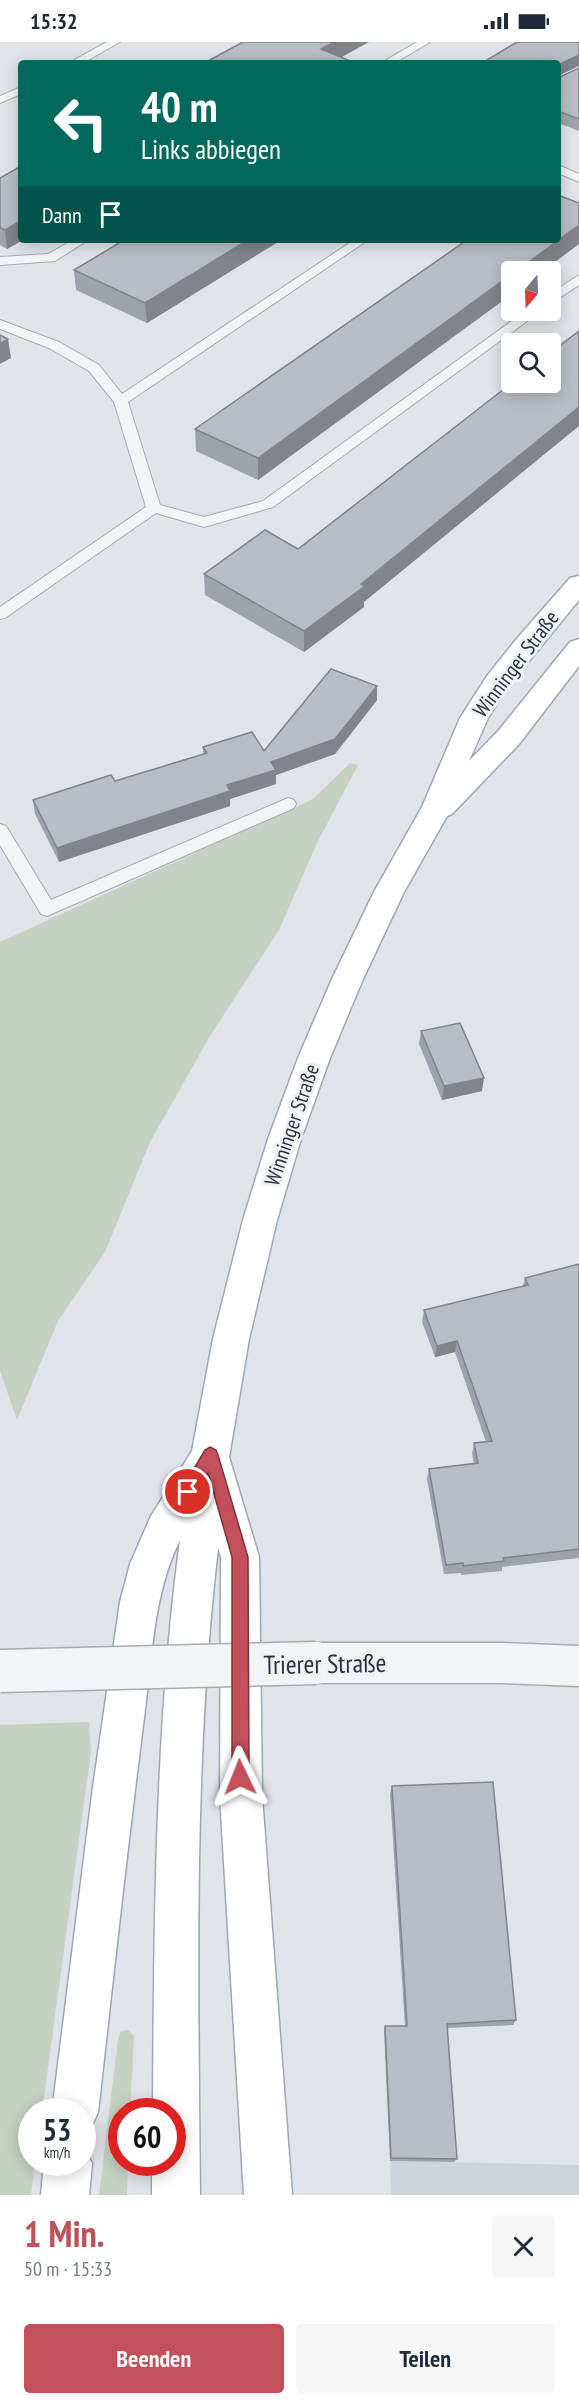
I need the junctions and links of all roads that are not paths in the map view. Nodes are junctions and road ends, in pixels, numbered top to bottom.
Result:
1 (425, 42) edge
2 (107, 43) edge
3 (80, 60) edge
4 (392, 60) edge
5 (18, 91) edge
6 (0, 100) edge
7 (561, 170) edge
8 (579, 178) edge
9 (77, 243) edge
10 (357, 243) edge
11 (0, 261) edge
12 (579, 279) edge
13 (561, 292) edge
14 (521, 321) edge
15 (0, 324) edge
16 (121, 400) junction
17 (154, 507) junction
18 (579, 584) edge
19 (0, 592) edge
20 (18, 602) junction
21 (0, 614) edge
22 (579, 648) edge
23 (288, 804) dead end
24 (432, 816) junction
25 (0, 830) edge
26 (210, 1455) junction
27 (579, 1666) edge
28 (0, 1671) edge
29 (77, 2098) edge
30 (66, 2176) edge
31 (64, 2195) edge
32 (176, 2195) edge
33 (268, 2195) edge

1 - 4 lane
2 - 3 lane
5 - 6 lane
7 - 8 lane
9 - 11 lane
10 - 16 lane
12 - 13 lane
14 - 17 lane
15 - 16 lane
16 - 17 lane
17 - 20 lane
18 - 24 main road, Winninger Straße
19 - 20 lane
20 - 21 lane
22 - 24 main road, Winninger Straße
23 - 25 lane
24 - 26 main road, Winninger Straße
26 - 29 main road
26 - 32 main road, Winninger Straße
26 - 33 main road
27 - 28 street, Trierer Straße, bridge
30 - 31 main road

